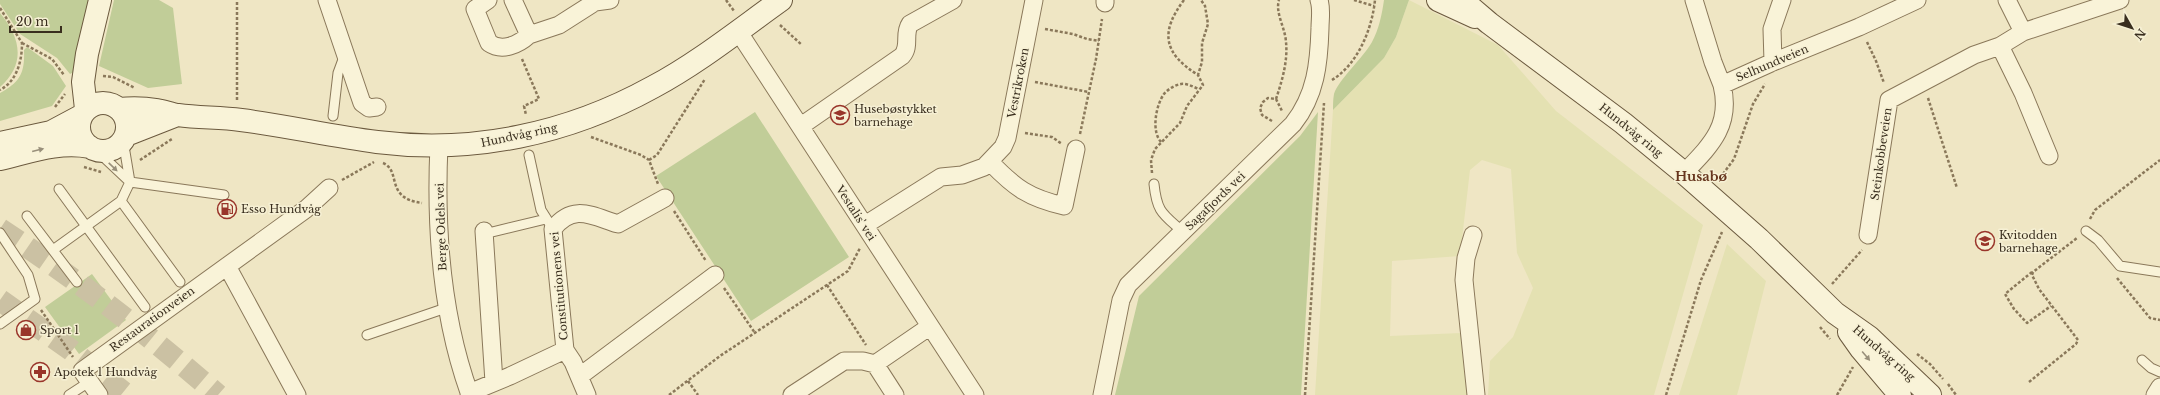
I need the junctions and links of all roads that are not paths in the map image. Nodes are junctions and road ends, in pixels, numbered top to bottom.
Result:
1 (100, 0) edge
2 (327, 0) edge
3 (488, 0) edge
4 (513, 0) edge
5 (610, 0) edge
6 (781, 0) edge
7 (953, 0) edge
8 (1034, 0) edge
9 (1438, 0) edge
10 (1462, 0) edge
11 (1694, 0) edge
12 (1782, 0) edge
13 (1917, 0) edge
14 (2007, 0) edge
15 (2120, 0) edge
16 (1320, 2) edge
17 (733, 20) junction
18 (1489, 22) junction
19 (2023, 32) junction
20 (523, 40) junction
21 (2000, 46) junction
22 (346, 53) junction
23 (87, 54) junction
24 (1773, 62) junction
25 (1722, 85) junction
26 (115, 106) junction
27 (377, 107) dead end
28 (84, 112) junction
29 (333, 116) dead end
30 (176, 124) junction
31 (801, 126) junction
32 (124, 137) junction
33 (0, 143) edge
34 (439, 145) junction
35 (93, 149) junction
36 (1076, 149) road end
37 (529, 155) dead end
38 (2049, 156) dead end
39 (0, 160) edge
40 (990, 162) junction
41 (1684, 173) junction
42 (130, 182) junction
43 (1154, 184) road end
44 (329, 188) road end
45 (59, 189) dead end
46 (224, 195) dead end
47 (665, 198) road end
48 (121, 201) junction
49 (27, 216) dead end
50 (549, 224) junction
51 (86, 226) junction
52 (867, 229) junction
53 (2086, 231) road end
54 (484, 232) joint
55 (1183, 232) junction
56 (0, 233) edge
57 (1473, 235) dead end
58 (1868, 235) road end
59 (53, 250) junction
60 (227, 266) junction
61 (2160, 272) edge
62 (715, 275) road end
63 (77, 282) dead end
64 (180, 282) dead end
65 (145, 307) dead end
66 (446, 308) junction
67 (1835, 313) junction
68 (0, 324) edge
69 (929, 327) junction
70 (367, 336) dead end
71 (565, 350) junction
72 (2142, 360) dead end
73 (875, 364) junction
74 (2160, 372) edge
75 (580, 376) junction
76 (494, 382) junction
77 (90, 383) edge
78 (2160, 387) edge
79 (470, 394) edge
80 (69, 395) edge
81 (297, 395) edge
82 (587, 395) edge
83 (792, 395) edge
84 (895, 395) edge
85 (975, 395) edge
86 (1102, 395) edge
87 (1476, 395) edge
88 (1900, 395) edge
89 (1930, 395) edge
90 (2155, 395) edge

1 - 23 main road
2 - 22 street
3 - 20 street
4 - 20 street
5 - 20 street
6 - 17 main road, Hundvåg ring
7 - 31 street
8 - 40 street, Vestrikroken
9 - 18 main road, Hundvåg ring
10 - 18 main road, Hundvåg ring
11 - 25 street
12 - 24 street
13 - 24 street, Selhundveien
14 - 19 street
15 - 19 street, Steinkobbeveien
16 - 55 street, Sagafjords vei
17 - 31 street, Vestalis' vei
17 - 34 main road, Hundvåg ring
18 - 41 main road, Hundvåg ring
19 - 21 street, Steinkobbeveien
21 - 38 street
21 - 58 street, Steinkobbeveien
22 - 27 street
22 - 29 lane
23 - 26 main road
23 - 28 main road
24 - 25 street, Selhundveien
25 - 41 street, Selhundveien
26 - 28 main road
26 - 30 main road, Hundvåg ring
26 - 32 main road
28 - 33 main road
28 - 35 main road
30 - 32 main road, Hundvåg ring
30 - 34 main road, Hundvåg ring
31 - 52 street, Vestalis' vei
32 - 35 main road
32 - 42 lane
34 - 66 street, Berge Odels vei
39 -> 35 main road
35 -> 42 lane
36 - 40 street
37 - 50 lane
40 - 52 street, Vestrikroken
41 - 67 main road, Hundvåg ring
42 - 46 lane
42 - 48 lane
43 - 55 lane
44 - 60 street, Restaurationveien
45 - 51 lane
47 - 50 street, Constitutionens vei
48 - 51 lane
48 - 64 lane
49 - 59 lane
50 - 54 lane
50 - 71 street, Constitutionens vei
51 - 59 lane
51 - 65 lane
52 - 69 street, Vestalis' vei
53 - 61 lane
54 - 76 street
55 - 86 street, Sagafjords vei
56 - 68 lane
57 - 87 street
59 - 63 lane
60 - 77 street, Restaurationveien
60 - 81 street
62 - 75 street
66 - 70 lane
66 - 79 street, Berge Odels vei
67 -> 88 main road, Hundvåg ring
67 - 89 main road, Hundvåg ring
69 - 73 street
69 - 85 street, Vestalis' vei
71 - 75 street, Constitutionens vei
71 - 76 street, Constitutionens vei
72 - 74 lane
73 - 83 street
73 - 84 street
75 - 82 street, Constitutionens vei
76 - 79 street, Constitutionens vei
77 - 80 lane
78 - 90 street

